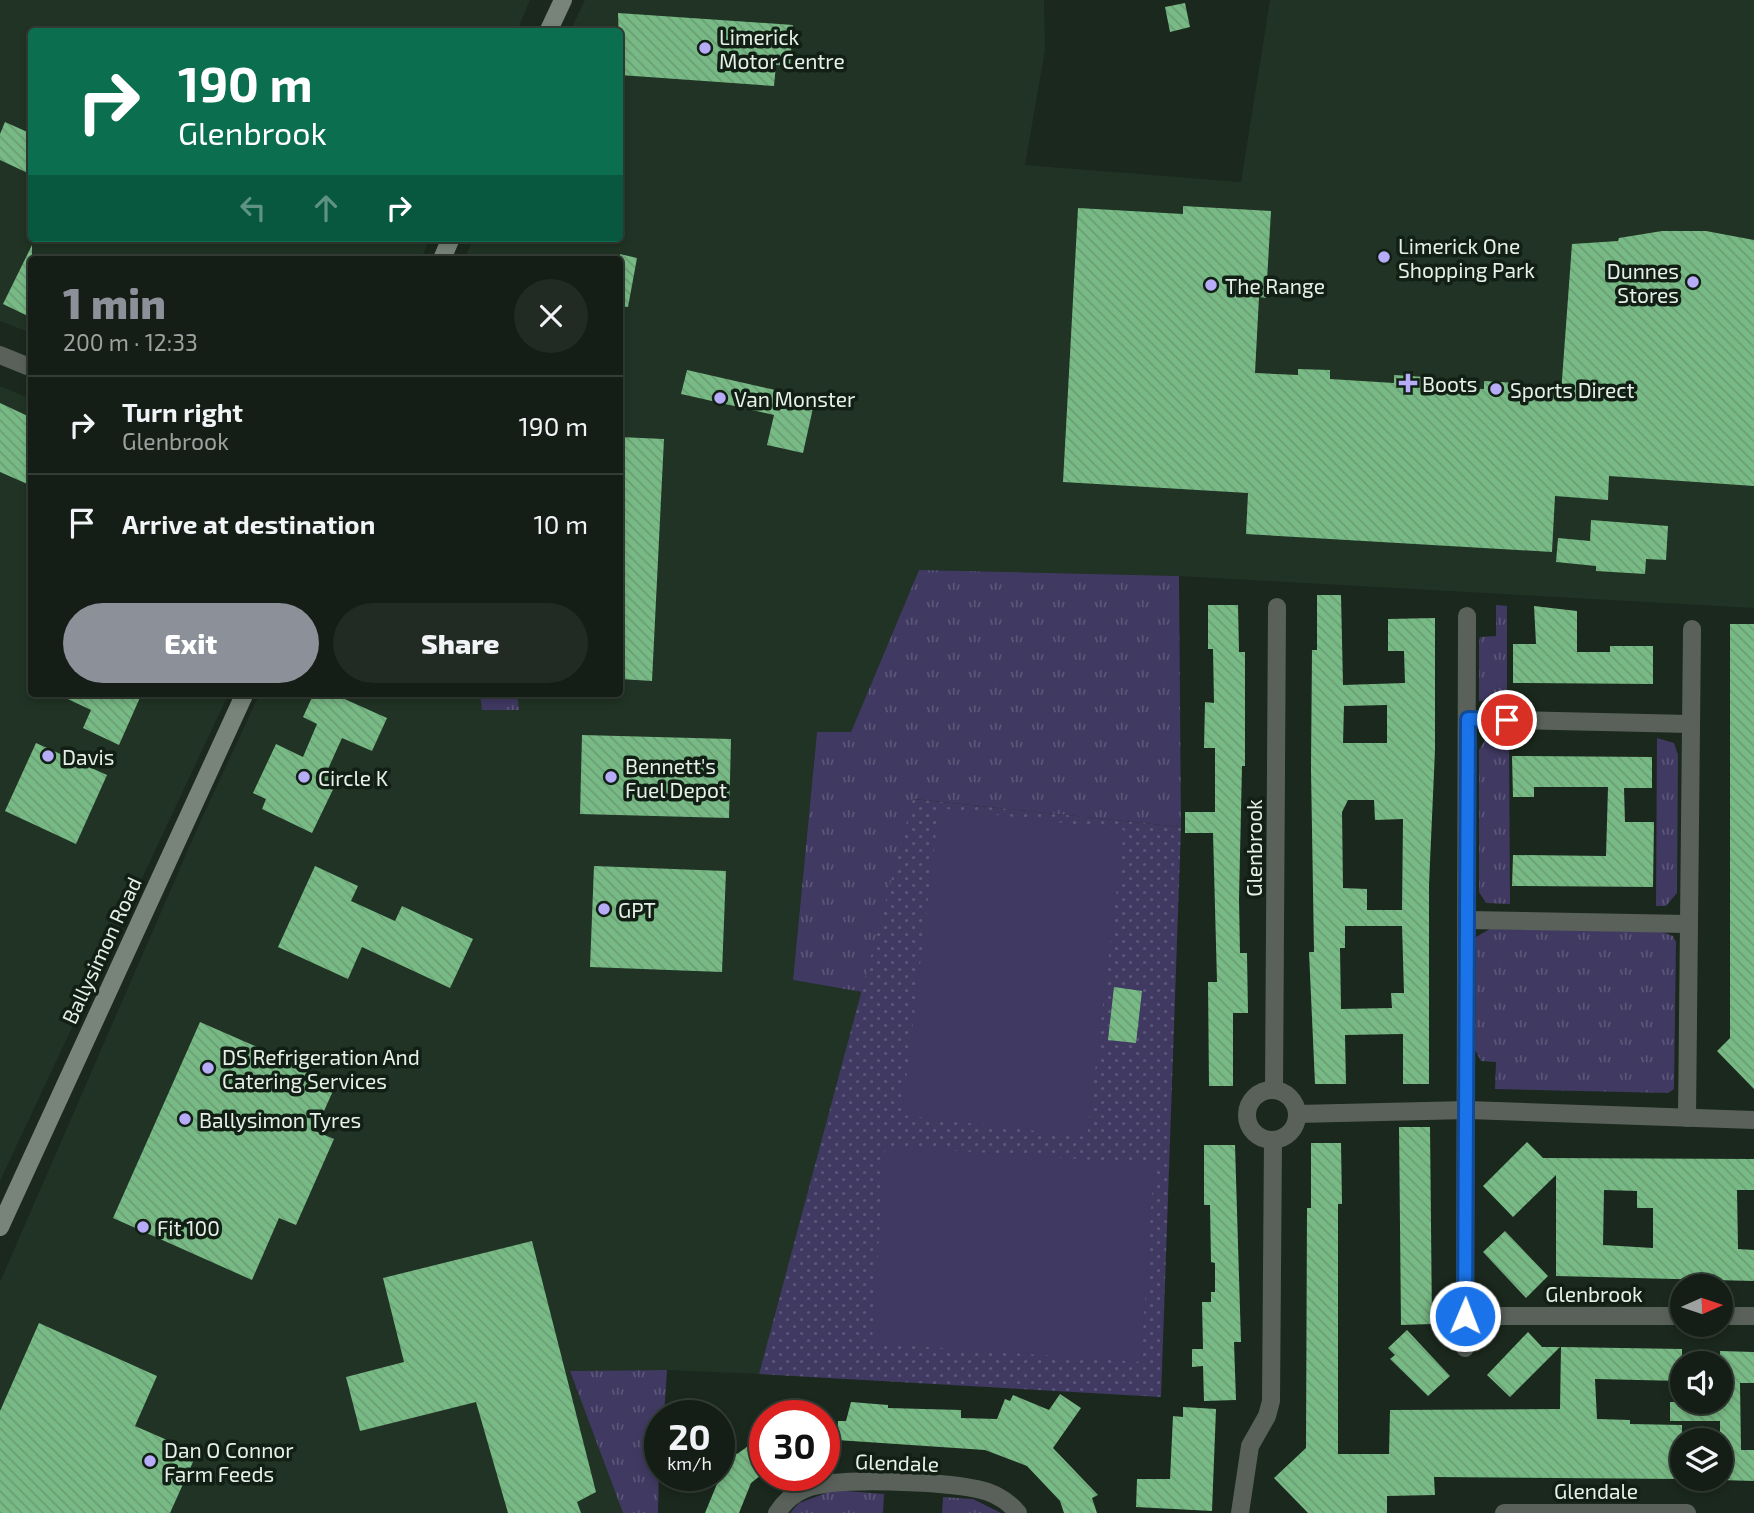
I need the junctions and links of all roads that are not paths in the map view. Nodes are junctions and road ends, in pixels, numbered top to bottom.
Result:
1 (563, 0) edge
2 (550, 28) edge
3 (0, 355) edge
4 (28, 366) edge
5 (1277, 607) dead end
6 (1467, 617) dead end
7 (1692, 629) dead end
8 (243, 697) edge
9 (1468, 719) junction
10 (1690, 724) junction
11 (1467, 920) junction
12 (1687, 924) junction
13 (1274, 1089) junction
14 (1468, 1110) junction
15 (1297, 1114) junction
16 (1687, 1118) junction
17 (1754, 1120) edge
18 (1273, 1140) junction
19 (0, 1227) edge
20 (1465, 1316) junction
21 (1670, 1316) edge
22 (1733, 1316) edge
23 (1754, 1316) edge
24 (1465, 1348) dead end
25 (777, 1513) edge
26 (1018, 1513) edge
27 (1240, 1513) edge
28 (1504, 1513) edge
29 (1687, 1513) edge

1 - 2 main road
3 - 4 street
5 - 13 street, Glenbrook
6 - 9 street
7 - 10 street
8 - 19 main road, Ballysimon Road
9 - 10 street
9 - 11 street
10 - 12 street
11 - 12 street
11 - 14 street
12 - 16 street
13 - 15 street
13 - 18 street
14 - 15 street
14 - 16 street
14 - 20 street
15 - 18 street
16 - 17 street
18 - 27 street
20 - 21 street, Glenbrook
20 - 24 street
22 - 23 street
25 - 26 street, Glendale
28 - 29 street, Glendale

